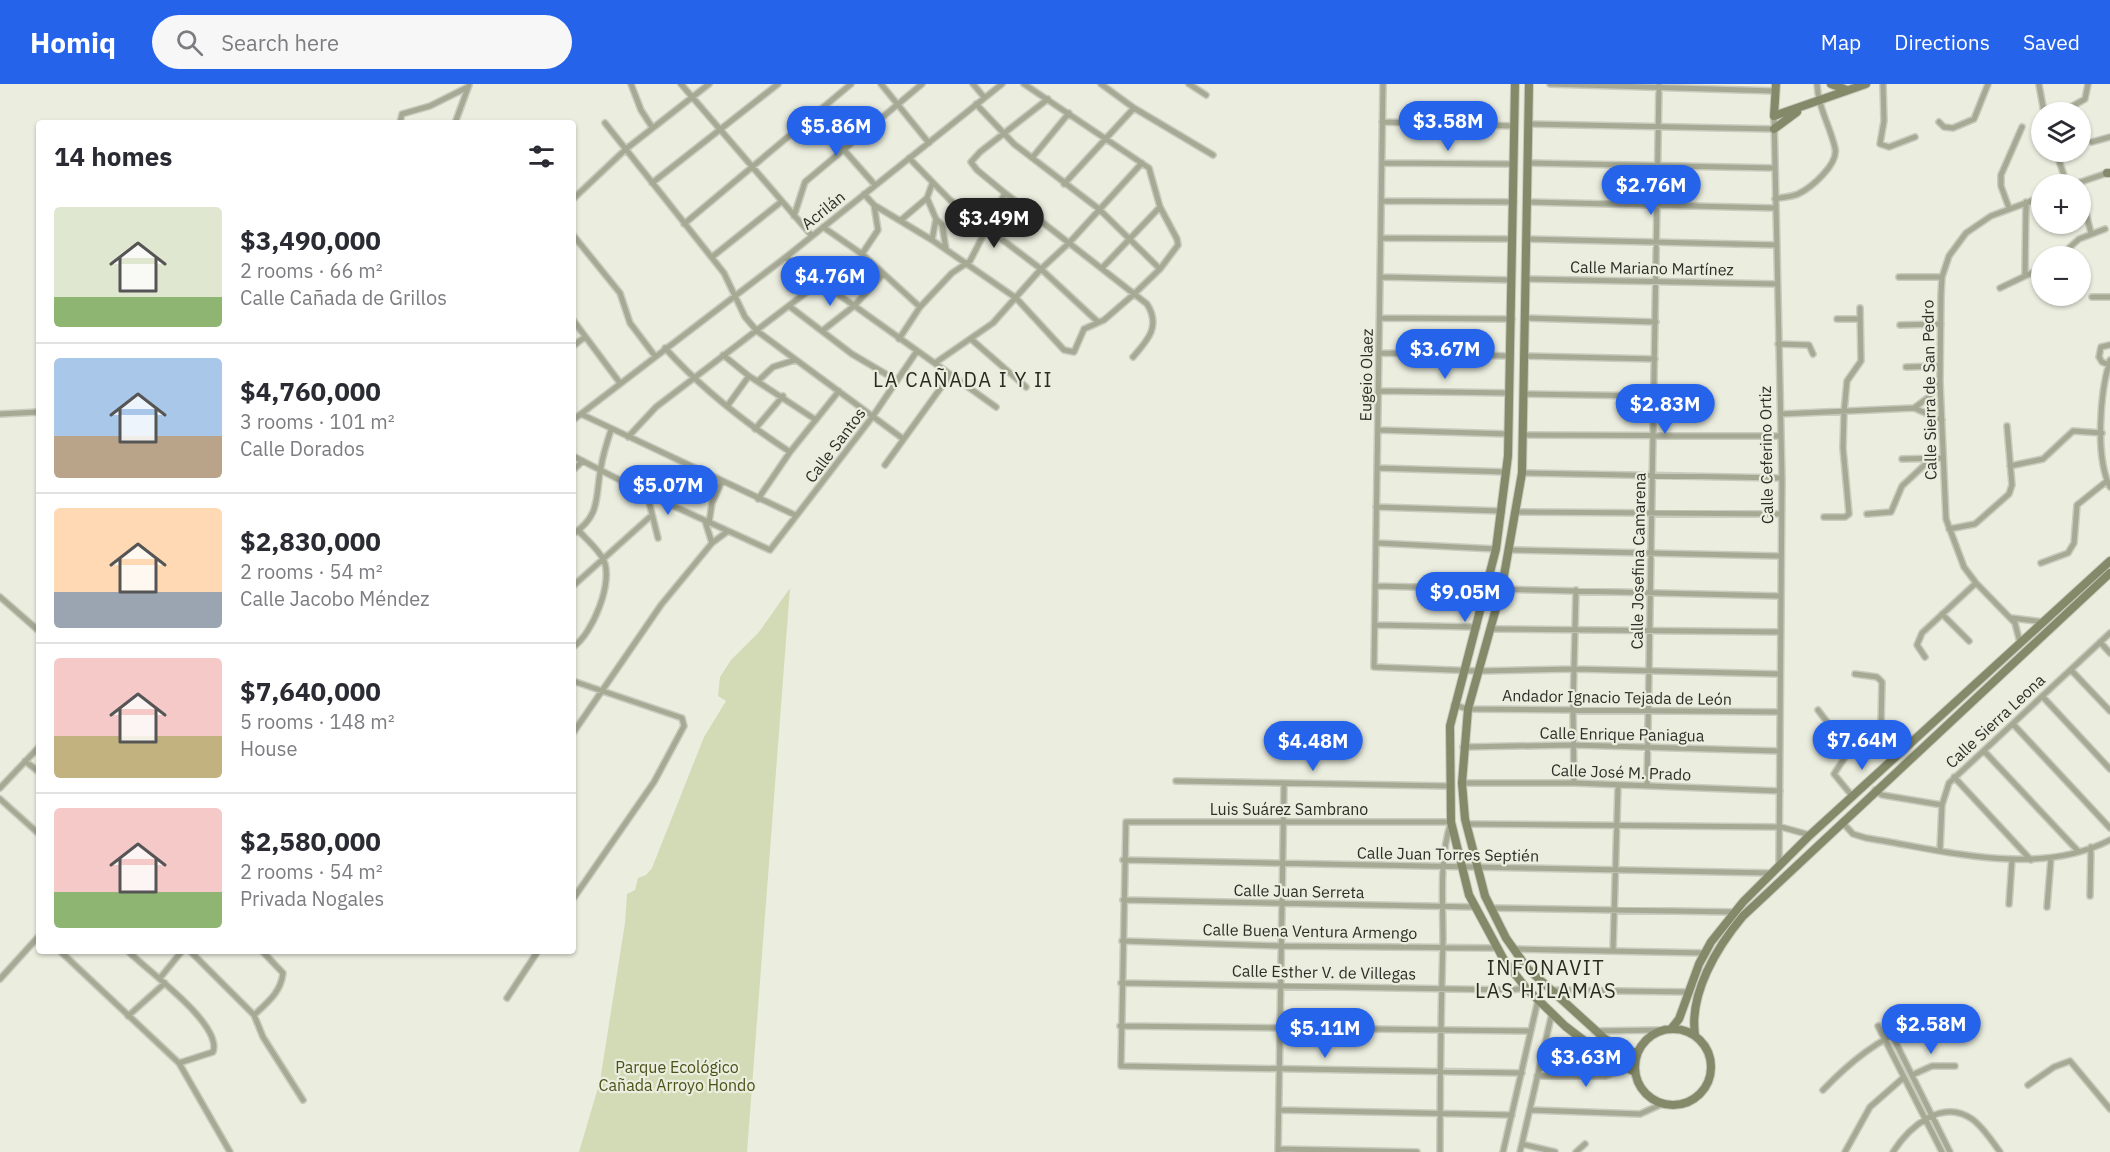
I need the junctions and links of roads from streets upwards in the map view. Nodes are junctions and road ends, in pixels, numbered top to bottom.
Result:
1 (631, 84) edge
2 (681, 84) edge
3 (709, 84) edge
4 (778, 84) edge
5 (851, 84) edge
6 (881, 84) edge
7 (922, 84) edge
8 (974, 84) edge
9 (1002, 84) edge
10 (1024, 84) edge
11 (1101, 84) edge
12 (1189, 84) edge
13 (1383, 84) edge
14 (1515, 84) edge
15 (1529, 84) edge
16 (1550, 84) edge
17 (1817, 84) edge
18 (1831, 84) edge
19 (1866, 84) edge
20 (1883, 84) edge
21 (1988, 84) edge
22 (2088, 84) edge
23 (469, 85) edge
24 (1659, 85) edge
25 (2039, 85) edge
26 (1775, 87) edge
27 (1848, 91) junction
28 (1515, 94) junction
29 (1206, 95) dead end
30 (1529, 95) junction
31 (984, 97) junction
32 (693, 99) junction
33 (1048, 99) junction
34 (1819, 101) junction
35 (2042, 102) edge
36 (2080, 102) edge
37 (976, 104) junction
38 (897, 105) junction
39 (1134, 108) junction
40 (1802, 108) junction
41 (1069, 113) junction
42 (813, 115) junction
43 (1774, 116) junction
44 (401, 120) edge
45 (456, 120) edge
46 (1382, 122) junction
47 (1939, 122) dead end
48 (605, 123) dead end
49 (1529, 124) junction
50 (1659, 125) junction
51 (1514, 126) junction
52 (2022, 127) dead end
53 (652, 128) junction
54 (1774, 129) junction
55 (721, 130) junction
56 (1004, 134) junction
57 (1915, 137) dead end
58 (2110, 137) edge
59 (1107, 139) junction
60 (2092, 142) dead end
61 (929, 143) junction
62 (626, 149) junction
63 (845, 150) junction
64 (1213, 155) dead end
65 (909, 158) junction
66 (1032, 158) junction
67 (1142, 163) junction
68 (1382, 163) junction
69 (1528, 163) junction
70 (1514, 164) junction
71 (1659, 166) junction
72 (753, 167) junction
73 (1775, 168) junction
74 (2109, 173) edge
75 (2091, 180) edge
76 (652, 183) junction
77 (932, 184) junction
78 (1064, 184) junction
79 (875, 185) junction
80 (1005, 193) junction
81 (864, 194) junction
82 (576, 196) edge
83 (927, 198) junction
84 (1775, 198) junction
85 (2031, 200) edge
86 (1381, 201) junction
87 (781, 202) junction
88 (1514, 202) junction
89 (1527, 202) junction
90 (2026, 202) junction
91 (1658, 204) junction
92 (874, 205) junction
93 (1160, 207) junction
94 (1775, 208) junction
95 (2009, 208) junction
96 (1099, 209) junction
97 (794, 216) junction
98 (936, 219) junction
99 (901, 220) junction
100 (684, 224) junction
101 (823, 227) junction
102 (2105, 229) dead end
103 (987, 230) junction
104 (2091, 233) edge
105 (2089, 234) edge
106 (812, 236) junction
107 (1130, 237) junction
108 (1381, 238) junction
109 (576, 239) edge
110 (1513, 239) junction
111 (1526, 239) junction
112 (932, 240) junction
113 (1069, 243) junction
114 (1657, 243) junction
115 (1777, 245) junction
116 (2071, 246) edge
117 (946, 249) junction
118 (862, 254) junction
119 (786, 257) junction
120 (712, 258) junction
121 (968, 264) junction
122 (1102, 268) junction
123 (1041, 269) junction
124 (1160, 269) junction
125 (2031, 272) edge
126 (884, 274) junction
127 (2025, 274) junction
128 (1381, 277) junction
129 (1899, 277) dead end
130 (1942, 277) junction
131 (1526, 279) junction
132 (1512, 280) junction
133 (819, 282) junction
134 (1656, 282) junction
135 (1777, 284) junction
136 (2000, 288) dead end
137 (735, 295) junction
138 (1133, 295) junction
139 (2092, 297) dead end
140 (2110, 297) edge
141 (1016, 298) junction
142 (789, 306) junction
143 (854, 306) junction
144 (920, 308) junction
145 (1860, 308) dead end
146 (1381, 318) junction
147 (1525, 318) junction
148 (1512, 319) junction
149 (1837, 319) dead end
150 (1860, 319) junction
151 (1098, 322) junction
152 (1656, 322) junction
153 (576, 324) edge
154 (1941, 324) junction
155 (1899, 325) dead end
156 (757, 331) junction
157 (822, 331) junction
158 (585, 337) junction
159 (899, 339) junction
160 (971, 339) junction
161 (576, 344) edge
162 (1778, 344) junction
163 (2110, 345) edge
164 (664, 348) junction
165 (917, 351) junction
166 (1380, 353) junction
167 (1813, 354) dead end
168 (723, 355) junction
169 (655, 356) junction
170 (1511, 356) junction
171 (1524, 356) junction
172 (1133, 357) dead end
173 (1655, 359) junction
174 (795, 360) junction
175 (2109, 362) edge
176 (935, 363) junction
177 (1940, 366) junction
178 (1906, 367) dead end
179 (950, 375) junction
180 (2108, 375) edge
181 (749, 376) junction
182 (692, 379) junction
183 (896, 380) junction
184 (758, 381) junction
185 (1940, 382) junction
186 (620, 383) junction
187 (1026, 387) dead end
188 (839, 391) junction
189 (1380, 391) junction
190 (1510, 393) junction
191 (1524, 394) junction
192 (783, 396) junction
193 (1654, 396) junction
194 (2103, 402) junction
195 (2110, 404) edge
196 (728, 405) junction
197 (996, 407) dead end
198 (1914, 408) junction
199 (36, 412) edge
200 (1844, 412) junction
201 (0, 414) edge
202 (581, 414) junction
203 (1781, 414) junction
204 (873, 416) junction
205 (576, 418) edge
206 (816, 420) junction
207 (1942, 420) junction
208 (2007, 426) dead end
209 (755, 429) junction
210 (611, 430) junction
211 (1378, 430) junction
212 (1509, 434) junction
213 (1653, 434) junction
214 (2102, 434) junction
215 (1524, 435) junction
216 (1781, 436) junction
217 (628, 437) junction
218 (902, 438) junction
219 (2102, 447) junction
220 (2110, 449) edge
221 (790, 452) junction
222 (576, 457) edge
223 (1943, 458) junction
224 (1902, 459) dead end
225 (1931, 459) junction
226 (584, 461) junction
227 (885, 465) dead end
228 (2010, 466) junction
229 (576, 468) edge
230 (1377, 468) junction
231 (600, 469) junction
232 (1507, 472) junction
233 (1522, 473) junction
234 (1653, 475) junction
235 (1782, 478) junction
236 (722, 481) junction
237 (2109, 484) edge
238 (647, 494) junction
239 (758, 499) junction
240 (1376, 507) junction
241 (1502, 511) junction
242 (1518, 512) junction
243 (1652, 513) junction
244 (651, 514) junction
245 (795, 514) junction
246 (1781, 514) junction
247 (1867, 514) dead end
248 (1824, 517) dead end
249 (707, 522) junction
250 (1949, 529) junction
251 (728, 531) junction
252 (576, 532) edge
253 (658, 538) dead end
254 (712, 543) junction
255 (1377, 543) junction
256 (1496, 549) junction
257 (1511, 550) junction
258 (1652, 551) junction
259 (1780, 556) junction
260 (604, 560) junction
261 (2110, 561) edge
262 (2041, 563) dead end
263 (2110, 573) edge
264 (576, 583) edge
265 (1976, 583) junction
266 (1375, 586) junction
267 (1503, 587) junction
268 (1487, 588) junction
269 (1576, 590) junction
270 (1652, 592) junction
271 (1780, 596) junction
272 (0, 597) edge
273 (1942, 614) junction
274 (2010, 617) junction
275 (2044, 621) junction
276 (1375, 625) junction
277 (1477, 627) junction
278 (36, 628) edge
279 (1492, 629) junction
280 (1576, 630) junction
281 (1652, 632) junction
282 (1780, 632) junction
283 (2110, 633) edge
284 (1969, 641) dead end
285 (576, 642) edge
286 (2100, 642) junction
287 (2020, 643) junction
288 (2110, 653) edge
289 (1925, 657) dead end
290 (1575, 669) junction
291 (2071, 670) junction
292 (1463, 671) junction
293 (1478, 671) junction
294 (1651, 672) junction
295 (1780, 674) junction
296 (1855, 674) dead end
297 (576, 682) edge
298 (602, 690) junction
299 (2042, 696) junction
300 (1454, 705) junction
301 (1573, 708) junction
302 (1468, 709) junction
303 (1650, 709) junction
304 (1818, 710) dead end
305 (2110, 711) edge
306 (1780, 712) junction
307 (1945, 712) junction
308 (1952, 718) junction
309 (2013, 724) junction
310 (576, 729) edge
311 (1573, 745) junction
312 (1463, 747) junction
313 (1649, 749) junction
314 (36, 750) edge
315 (1779, 751) junction
316 (1903, 751) junction
317 (1984, 751) junction
318 (26, 761) junction
319 (36, 769) edge
320 (2110, 769) edge
321 (1954, 777) junction
322 (1176, 781) dead end
323 (1284, 783) junction
324 (1462, 783) junction
325 (1574, 783) junction
326 (1448, 786) junction
327 (1618, 786) junction
328 (1647, 786) junction
329 (0, 788) edge
330 (1780, 790) junction
331 (1875, 790) junction
332 (1853, 797) junction
333 (0, 799) edge
334 (1942, 805) junction
335 (1451, 822) junction
336 (1842, 822) junction
337 (1284, 823) junction
338 (1466, 824) junction
339 (1616, 827) junction
340 (1781, 827) junction
341 (2110, 828) edge
342 (36, 831) edge
343 (1810, 835) junction
344 (2110, 840) edge
345 (2091, 847) junction
346 (1940, 849) junction
347 (2078, 851) junction
348 (2051, 858) junction
349 (1123, 860) junction
350 (2012, 860) junction
351 (2031, 860) junction
352 (1282, 864) junction
353 (1443, 867) junction
354 (1779, 867) junction
355 (1460, 868) junction
356 (1476, 868) junction
357 (1616, 870) junction
358 (1772, 873) junction
359 (576, 895) edge
360 (2090, 896) dead end
361 (1123, 900) junction
362 (1282, 904) junction
363 (2009, 904) dead end
364 (2047, 906) dead end
365 (1443, 907) junction
366 (1475, 907) junction
367 (1491, 908) junction
368 (1614, 910) junction
369 (1733, 912) junction
370 (36, 939) edge
371 (1122, 941) junction
372 (1282, 946) junction
373 (1443, 947) junction
374 (1497, 948) junction
375 (1514, 949) junction
376 (1613, 951) junction
377 (1705, 953) junction
378 (63, 954) edge
379 (132, 954) edge
380 (180, 954) edge
381 (193, 954) edge
382 (265, 954) edge
383 (535, 954) edge
384 (160, 978) junction
385 (0, 979) edge
386 (165, 983) junction
387 (1121, 983) junction
388 (1281, 984) junction
389 (1442, 987) junction
390 (1526, 988) junction
391 (1548, 990) junction
392 (1689, 992) junction
393 (507, 998) dead end
394 (1538, 1000) junction
395 (1552, 1013) junction
396 (254, 1015) junction
397 (128, 1016) junction
398 (1886, 1023) dead end
399 (1915, 1025) dead end
400 (1120, 1026) junction
401 (1878, 1026) dead end
402 (1280, 1027) junction
403 (1441, 1029) junction
404 (1671, 1029) junction
405 (1594, 1030) junction
406 (1662, 1030) junction
407 (1531, 1031) junction
408 (1892, 1034) junction
409 (1695, 1035) junction
410 (1884, 1038) junction
411 (1637, 1052) junction
412 (179, 1063) junction
413 (1955, 1066) dead end
414 (1280, 1070) junction
415 (1441, 1071) junction
416 (1631, 1071) junction
417 (1522, 1073) junction
418 (1912, 1075) junction
419 (1537, 1076) junction
420 (1903, 1078) junction
421 (2028, 1085) dead end
422 (1823, 1090) dead end
423 (303, 1100) dead end
424 (1662, 1104) junction
425 (2110, 1109) edge
426 (1279, 1110) junction
427 (1530, 1110) junction
428 (1440, 1113) junction
429 (1512, 1115) junction
430 (1932, 1115) junction
431 (1925, 1119) junction
432 (1522, 1144) junction
433 (1585, 1144) dead end
434 (1278, 1150) edge
435 (230, 1152) edge
436 (1417, 1152) edge
437 (1440, 1152) edge
438 (1503, 1152) edge
439 (1520, 1152) edge
440 (1555, 1152) edge
441 (1576, 1152) edge
442 (1845, 1152) edge
443 (1893, 1152) edge
444 (1942, 1152) edge
445 (1950, 1152) edge
446 (2000, 1152) edge

1 - 53 street
2 - 32 street
3 - 32 street
4 - 55 street
5 - 42 street
6 - 38 street
7 - 38 street
8 - 31 street
9 - 31 street, Acrilán
10 - 33 street
11 - 39 street
12 - 29 street
13 - 46 street, Eugeio Olaez
14 - 28 street
15 - 30 street
16 - 24 street
17 - 34 street
18 - 27 street
19 - 27 street
20 - 57 street
21 - 47 street
22 - 36 street
23 - 44 street
23 - 45 street
24 - 26 street
24 - 50 street, Calle Josefina Camarena
25 - 35 street
26 - 43 street, Calle Ceferino Ortiz
27 - 34 street
28 - 30 street
28 - 51 street
30 - 49 street
31 - 37 street, Acrilán
32 - 53 street
32 - 55 street
33 - 41 street
33 - 56 street
34 - 40 street
34 - 84 street
37 - 56 street
37 - 61 street, Acrilán
38 - 61 street
38 - 63 street
39 - 59 street
39 - 64 street
40 - 43 street
40 - 54 street
41 - 59 street
41 - 66 street
42 - 63 street
42 - 72 street
43 - 54 street, Calle Ceferino Ortiz
46 - 51 street
46 - 68 street, Eugeio Olaez
48 - 62 street
49 - 50 street
49 - 69 street
50 - 54 street
50 - 71 street, Calle Josefina Camarena
51 - 70 street
52 - 95 street
53 - 62 street
54 - 73 street, Calle Ceferino Ortiz
55 - 72 street
55 - 76 street
56 - 66 street
56 - 80 street
58 - 60 street
59 - 67 street
59 - 78 street
61 - 65 street, Acrilán
62 - 76 street
62 - 82 street
63 - 79 street
63 - 97 street
65 - 77 street
65 - 79 street, Acrilán
66 - 78 street
67 - 93 street
67 - 96 street
68 - 70 street
68 - 86 street, Eugeio Olaez
69 - 71 street
69 - 89 street
70 - 88 street
71 - 73 street
71 - 91 street, Calle Josefina Camarena
72 - 87 street
72 - 100 street
73 - 84 street, Calle Ceferino Ortiz
74 - 75 street
76 - 100 street
77 - 83 street
77 - 103 street
78 - 96 street
79 - 81 street, Acrilán
80 - 103 street
80 - 113 street
81 - 92 street
81 - 101 street, Acrilán
83 - 98 street
83 - 99 street
84 - 94 street, Calle Ceferino Ortiz
85 - 90 street, Calle Sierra de San Pedro
86 - 88 street
86 - 108 street, Eugeio Olaez
87 - 97 street
87 - 120 street
88 - 110 street
89 - 91 street
89 - 111 street
90 - 95 street, Calle Sierra de San Pedro
90 - 127 street
91 - 94 street
91 - 114 street, Calle Josefina Camarena
92 - 99 street
92 - 118 street
93 - 107 street
93 - 124 street
94 - 115 street, Calle Ceferino Ortiz
95 - 130 street, Calle Sierra de San Pedro
96 - 107 street
96 - 113 street
97 - 106 street
98 - 112 street
98 - 117 street
99 - 112 street
100 - 120 street
101 - 106 street, Acrilán
101 - 118 street
102 - 104 street
103 - 121 street
103 - 123 street
105 - 116 street
106 - 119 street, Acrilán
107 - 122 street
107 - 124 street
108 - 110 street
108 - 128 street, Eugeio Olaez
109 - 169 street
110 - 132 street
111 - 114 street
111 - 131 street
112 - 117 street
113 - 122 street
113 - 123 street
114 - 115 street
114 - 134 street, Calle Josefina Camarena
115 - 135 street, Calle Ceferino Ortiz
117 - 121 street
118 - 126 street
119 - 133 street
119 - 137 street, Acrilán
120 - 137 street
121 - 141 street
121 - 144 street
122 - 138 street
123 - 141 street
123 - 151 street
124 - 138 street
125 - 127 street
126 - 143 street
126 - 144 street
127 - 136 street
128 - 132 street
128 - 146 street, Eugeio Olaez
129 - 130 street
130 - 154 street, Calle Sierra de San Pedro
131 - 134 street, Calle Mariano Martínez
131 - 147 street
132 - 148 street
133 - 142 street
133 - 143 street
134 - 135 street, Calle Mariano Martínez
134 - 152 street, Calle Josefina Camarena
135 - 162 street, Calle Ceferino Ortiz
137 - 156 street
137 - 164 street, Acrilán
138 - 151 street
138 - 172 street
139 - 140 street
141 - 151 street
141 - 160 street
142 - 156 street
142 - 157 street
143 - 157 street
143 - 159 street
144 - 159 street
145 - 150 street
146 - 148 street
146 - 166 street, Eugeio Olaez
147 - 152 street
147 - 171 street
148 - 170 street
149 - 150 street
150 - 200 street
152 - 173 street, Calle Josefina Camarena
153 - 158 street
154 - 155 street
154 - 177 street, Calle Sierra de San Pedro
156 - 168 street
156 - 174 street
157 - 183 street
158 - 161 street
158 - 186 street
159 - 165 street
160 - 176 street
160 - 187 street
162 - 167 street
162 - 203 street, Calle Ceferino Ortiz
163 - 175 street
164 - 169 street, Acrilán
164 - 182 street
165 - 176 street
165 - 183 street, Calle Santos
166 - 170 street
166 - 189 street, Eugeio Olaez
168 - 181 street
168 - 182 street
169 - 186 street, Acrilán
170 - 190 street
171 - 173 street
171 - 191 street
173 - 193 street, Calle Josefina Camarena
174 - 184 street
174 - 188 street
175 - 180 street
176 - 179 street
177 - 178 street
177 - 185 street, Calle Sierra de San Pedro
179 - 197 street
179 - 218 street
180 - 194 street
181 - 184 street
181 - 196 street
182 - 196 street
182 - 217 street
183 - 204 street, Calle Santos
184 - 192 street
185 - 198 street
185 - 207 street, Calle Sierra de San Pedro
186 - 202 street, Acrilán
188 - 204 street
188 - 206 street
189 - 190 street
189 - 211 street, Eugeio Olaez
190 - 212 street
191 - 193 street
191 - 215 street
192 - 206 street
192 - 209 street
193 - 213 street, Calle Josefina Camarena
194 - 195 street
194 - 214 street
196 - 209 street
198 - 200 street
198 - 207 street
199 - 201 street
200 - 203 street
200 - 248 street
202 - 205 street, Acrilán
202 - 210 street
203 - 216 street, Calle Ceferino Ortiz
204 - 218 street
204 - 245 street, Calle Santos
206 - 221 street
207 - 223 street, Calle Sierra de San Pedro
208 - 228 street
209 - 221 street
210 - 217 street
210 - 231 street
211 - 212 street
211 - 230 street, Eugeio Olaez
212 - 232 street
213 - 215 street
213 - 216 street
213 - 234 street, Calle Josefina Camarena
214 - 219 street
214 - 228 street
215 - 233 street
216 - 235 street, Calle Ceferino Ortiz
217 - 236 street
218 - 227 street
219 - 220 street
219 - 237 street
221 - 239 street
222 - 226 street
223 - 225 street
223 - 250 street, Calle Sierra de San Pedro
224 - 225 street
225 - 247 street, Calle Sierra de San Pedro
226 - 229 street
226 - 231 street
228 - 250 street
230 - 232 street
230 - 240 street, Eugeio Olaez
231 - 238 street
231 - 252 street
232 - 241 street
233 - 234 street
233 - 242 street
234 - 235 street
234 - 243 street, Calle Josefina Camarena
235 - 246 street, Calle Ceferino Ortiz
236 - 239 street
236 - 249 street
237 - 262 street
238 - 244 street
238 - 249 street
239 - 245 street
240 - 241 street
240 - 255 street, Eugeio Olaez
241 - 256 street
242 - 243 street
242 - 257 street
243 - 246 street
243 - 258 street, Calle Josefina Camarena
244 - 253 street
244 - 260 street
245 - 251 street, Calle Santos
246 - 259 street, Calle Ceferino Ortiz
249 - 251 street
249 - 254 street
250 - 265 street, Calle Sierra de San Pedro
251 - 254 street
252 - 260 street
254 - 298 street
255 - 256 street
255 - 266 street, Eugeio Olaez
256 - 268 street
257 - 258 street
257 - 267 street
258 - 259 street
258 - 270 street, Calle Josefina Camarena
259 - 271 street, Calle Ceferino Ortiz
260 - 264 street
260 - 285 street
261 - 275 street
263 - 308 street
265 - 273 street
265 - 274 street, Calle Sierra de San Pedro
266 - 268 street
266 - 276 street, Eugeio Olaez
267 - 268 street
267 - 269 street
267 - 279 street
268 - 277 street
269 - 270 street
269 - 280 street
270 - 271 street
270 - 281 street, Calle Josefina Camarena
271 - 282 street, Calle Ceferino Ortiz
272 - 278 street
273 - 284 street
273 - 289 street
274 - 275 street
274 - 287 street, Calle Sierra de San Pedro
275 - 287 street
276 - 277 street
276 - 292 street, Eugeio Olaez
277 - 292 street
279 - 280 street
279 - 293 street
280 - 281 street
280 - 290 street
281 - 282 street
281 - 294 street, Calle Josefina Camarena
282 - 295 street, Calle Ceferino Ortiz
283 - 286 street, Calle Sierra Leona
286 - 288 street
286 - 291 street, Calle Sierra Leona
287 - 307 street
290 - 293 street
290 - 294 street
290 - 301 street
291 - 299 street, Calle Sierra Leona
291 - 305 street
292 - 293 street
292 - 300 street
293 - 302 street
294 - 295 street
294 - 303 street, Calle Josefina Camarena
295 - 306 street, Calle Ceferino Ortiz
296 - 316 street
297 - 298 street
298 - 310 street
298 - 359 street
299 - 309 street, Calle Sierra Leona
299 - 320 street
300 - 302 street, Andador Ignacio Tejada de León
300 - 326 street
301 - 302 street, Andador Ignacio Tejada de León
301 - 303 street, Andador Ignacio Tejada de León
301 - 311 street
302 - 312 street
303 - 306 street, Andador Ignacio Tejada de León
303 - 313 street, Calle Josefina Camarena
304 - 332 street
306 - 315 street, Calle Ceferino Ortiz
307 - 308 street
307 - 316 street
308 - 331 street
309 - 317 street, Calle Sierra Leona
309 - 341 street
311 - 312 street, Calle Enrique Paniagua
311 - 313 street, Calle Enrique Paniagua
311 - 325 street
312 - 324 street
313 - 315 street, Calle Enrique Paniagua
313 - 328 street, Calle Josefina Camarena
314 - 318 street
315 - 330 street, Calle Ceferino Ortiz
316 - 332 street
317 - 321 street, Calle Sierra Leona
317 - 347 street
318 - 319 street
318 - 329 street
321 - 334 street, Calle Sierra Leona
321 - 351 street
322 - 323 street
323 - 326 street
323 - 337 street
324 - 325 street, Calle José M. Prado
324 - 338 street
325 - 327 street, Calle José M. Prado
326 - 335 street
327 - 328 street, Calle José M. Prado
327 - 339 street
328 - 330 street, Calle José M. Prado
330 - 340 street, Calle Ceferino Ortiz
331 - 334 street
331 - 336 street
332 - 343 street
333 - 342 street
334 - 346 street, Calle Sierra Leona
335 - 337 street, Luis Suárez Sambrano
335 - 353 street
335 - 355 street
336 - 346 street
336 - 409 street
337 - 349 street, Luis Suárez Sambrano
337 - 352 street
338 - 339 street
338 - 356 street
339 - 340 street
339 - 357 street
340 - 343 street
340 - 354 street, Calle Ceferino Ortiz
343 - 354 street
344 - 345 street
345 - 347 street
345 - 360 street
346 - 350 street
347 - 348 street
348 - 351 street
348 - 364 street
349 - 352 street, Calle Juan Torres Septién
349 - 361 street
350 - 351 street
350 - 363 street
352 - 353 street, Calle Juan Torres Septién
352 - 362 street
353 - 355 street, Calle Juan Torres Septién
353 - 365 street
354 - 358 street
355 - 356 street, Calle Juan Torres Septién
355 - 366 street
356 - 357 street, Calle Juan Torres Septién
356 - 367 street
357 - 358 street, Calle Juan Torres Septién
357 - 368 street
358 - 369 street
361 - 362 street, Calle Juan Serreta
361 - 371 street
362 - 365 street, Calle Juan Serreta
362 - 372 street
365 - 366 street, Calle Juan Serreta
365 - 373 street
366 - 374 street
367 - 368 street
367 - 375 street
368 - 369 street
368 - 376 street
369 - 377 street
370 - 385 street
371 - 372 street, Calle Buena Ventura Armengo
371 - 387 street
372 - 373 street, Calle Buena Ventura Armengo
372 - 388 street
373 - 374 street, Calle Buena Ventura Armengo
373 - 389 street
374 - 390 street
375 - 376 street
375 - 391 street
376 - 377 street
377 - 392 street
378 - 397 street
379 - 384 street
380 - 384 street
381 - 396 street
382 - 396 street
383 - 393 street
384 - 386 street
386 - 397 street
386 - 412 street
387 - 388 street, Calle Esther V. de Villegas
387 - 400 street
388 - 389 street, Calle Esther V. de Villegas
388 - 402 street
389 - 390 street, Calle Esther V. de Villegas
389 - 403 street
390 - 394 street
391 - 392 street
391 - 405 street
392 - 404 street
394 - 395 street
394 - 407 street
395 - 416 street
395 - 419 street
396 - 423 street
397 - 412 street
398 - 408 street
399 - 408 street
400 - 402 street
400 - 414 street
401 - 410 street
402 - 403 street
402 - 414 street
403 - 407 street
403 - 415 street
404 - 406 street
404 - 409 street
405 - 406 street
405 - 411 street
406 - 411 street
407 - 417 street
408 - 410 street
408 - 418 street
409 - 424 street
410 - 420 street
410 - 422 street
411 - 416 street
412 - 435 street
413 - 418 street
414 - 415 street
414 - 426 street
415 - 417 street
415 - 428 street
416 - 419 street
416 - 424 street
417 - 429 street
418 - 430 street
419 - 427 street
420 - 431 street
420 - 442 street
421 - 425 street
424 - 427 street
426 - 428 street
426 - 434 street
427 - 432 street
428 - 429 street
428 - 437 street
429 - 438 street
430 - 431 street
430 - 445 street
430 - 446 street
431 - 443 street
431 - 444 street
432 - 439 street
432 - 440 street
433 - 441 street
434 - 436 street

